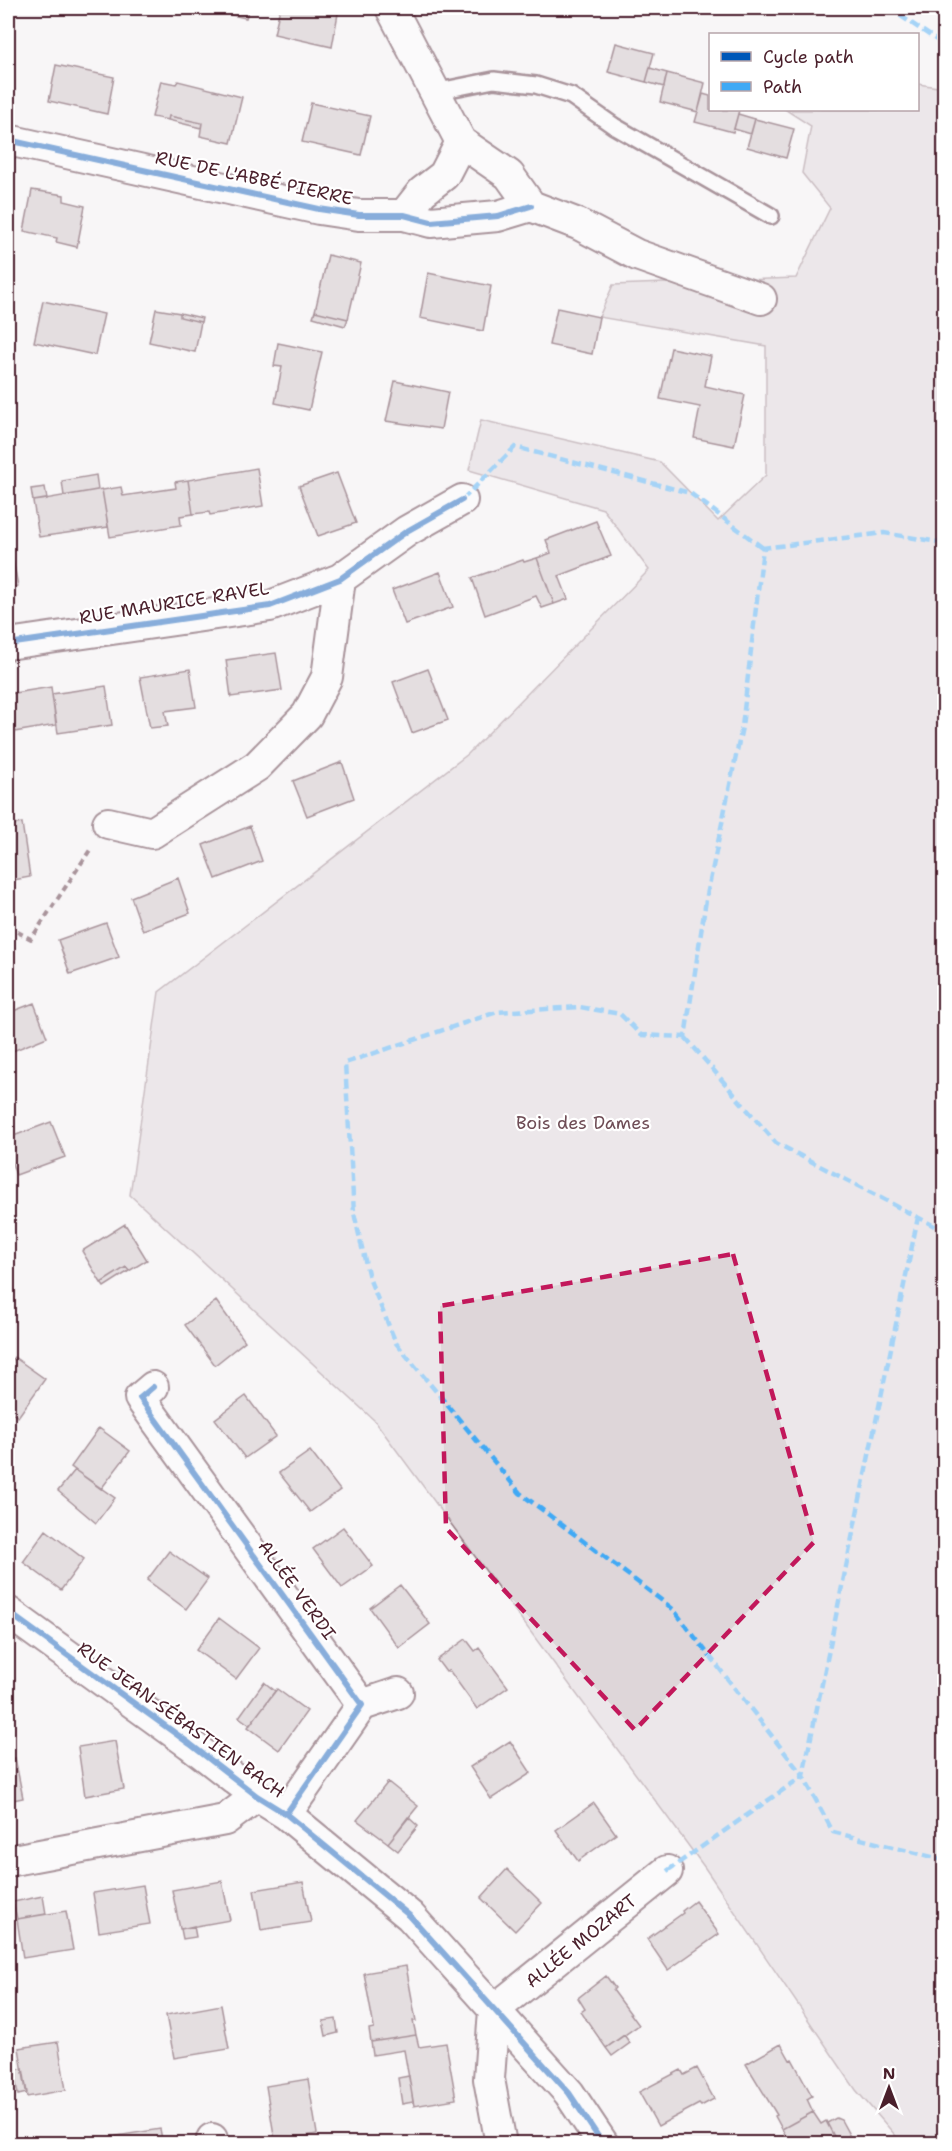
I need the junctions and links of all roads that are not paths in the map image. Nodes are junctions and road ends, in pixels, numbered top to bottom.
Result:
1 (391, 8) edge
2 (434, 92) junction
3 (8, 140) edge
4 (461, 142) junction
5 (531, 206) junction
6 (404, 215) junction
7 (771, 216) dead end
8 (761, 299) dead end
9 (462, 500) dead end
10 (340, 579) junction
11 (8, 644) edge
12 (108, 823) road end
13 (153, 1387) dead end
14 (8, 1612) edge
15 (398, 1693) dead end
16 (362, 1705) junction
17 (257, 1796) junction
18 (286, 1814) junction
19 (8, 1861) edge
20 (667, 1871) dead end
21 (494, 2010) junction
22 (501, 2144) edge
23 (603, 2144) edge

1 - 2 street
2 - 4 street
2 - 7 lane
3 - 6 street, RUE DE L'ABBÉ PIERRE
4 - 5 street
4 - 6 street
5 - 6 street, RUE DE L'ABBÉ PIERRE
5 - 8 street
9 - 10 street, RUE MAURICE RAVEL
10 - 11 street, RUE MAURICE RAVEL
10 - 12 street
13 - 16 street, ALLÉE VERDI
14 - 17 street, RUE JEAN-SÉBASTIEN BACH
15 - 16 street
16 - 18 street
17 - 18 street, RUE JEAN-SÉBASTIEN BACH
17 - 19 street
18 - 21 street, RUE JEAN-SÉBASTIEN BACH
20 - 21 street, ALLÉE MOZART
21 - 22 street
21 - 23 street, RUE JEAN-SÉBASTIEN BACH

